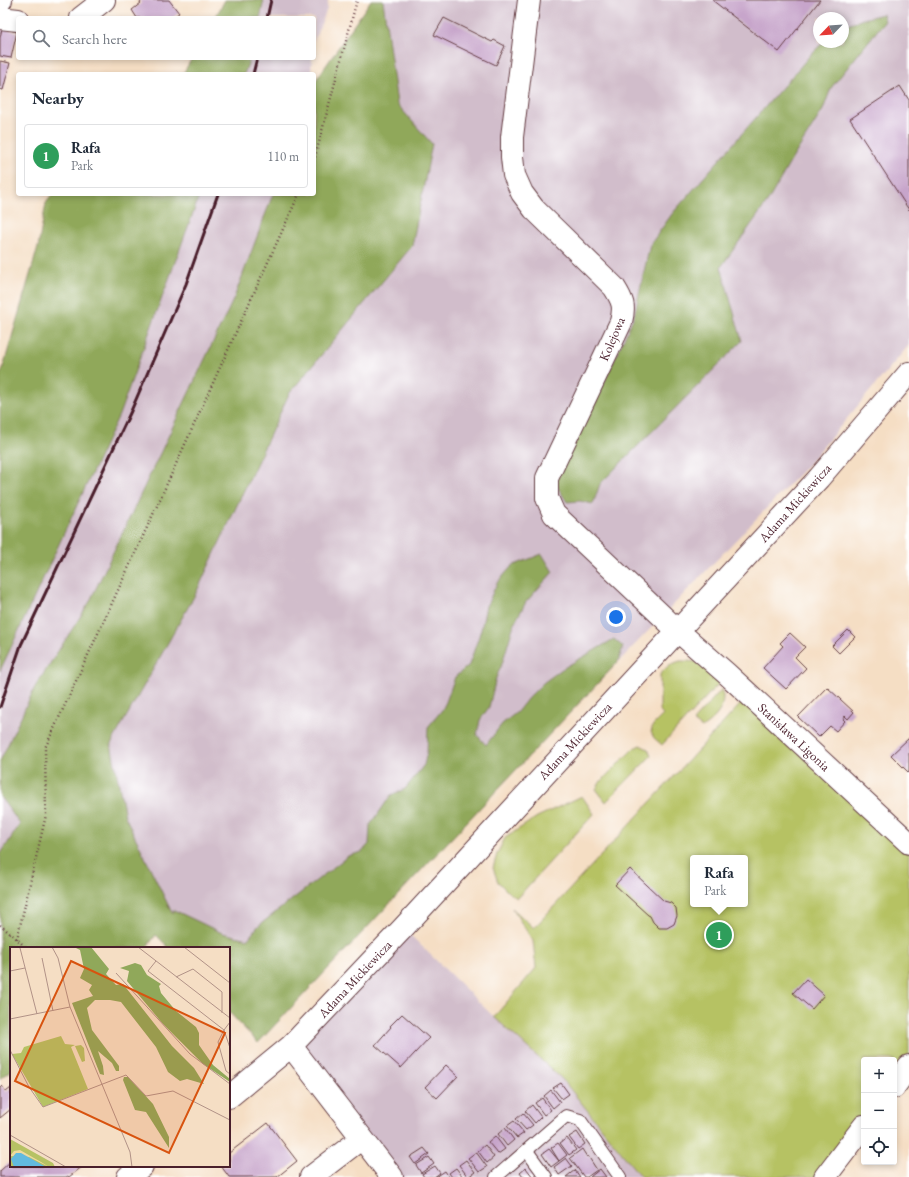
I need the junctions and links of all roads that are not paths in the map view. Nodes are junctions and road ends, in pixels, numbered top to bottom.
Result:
1 (104, 0) edge
2 (529, 0) edge
3 (84, 16) edge
4 (0, 18) edge
5 (16, 20) edge
6 (909, 373) edge
7 (678, 631) junction
8 (909, 843) edge
9 (291, 1046) junction
10 (909, 1066) edge
11 (897, 1083) edge
12 (230, 1096) edge
13 (862, 1129) edge
14 (362, 1138) junction
15 (527, 1151) junction
16 (141, 1167) edge
17 (128, 1177) edge
18 (311, 1177) edge
19 (392, 1177) edge
20 (496, 1177) edge
21 (546, 1177) edge
22 (620, 1177) edge
23 (825, 1177) edge

1 - 3 street
2 - 7 street, Kolejowa
4 - 5 street
6 - 7 street, Adama Mickiewicza
7 - 8 street, Stanisława Ligonia
7 - 9 street, Adama Mickiewicza
9 - 12 street, Adama Mickiewicza
9 - 14 street
10 - 11 street
13 - 23 street
14 - 18 street
14 - 19 street
15 - 20 lane
15 - 21 lane
15 - 22 lane
16 - 17 street

